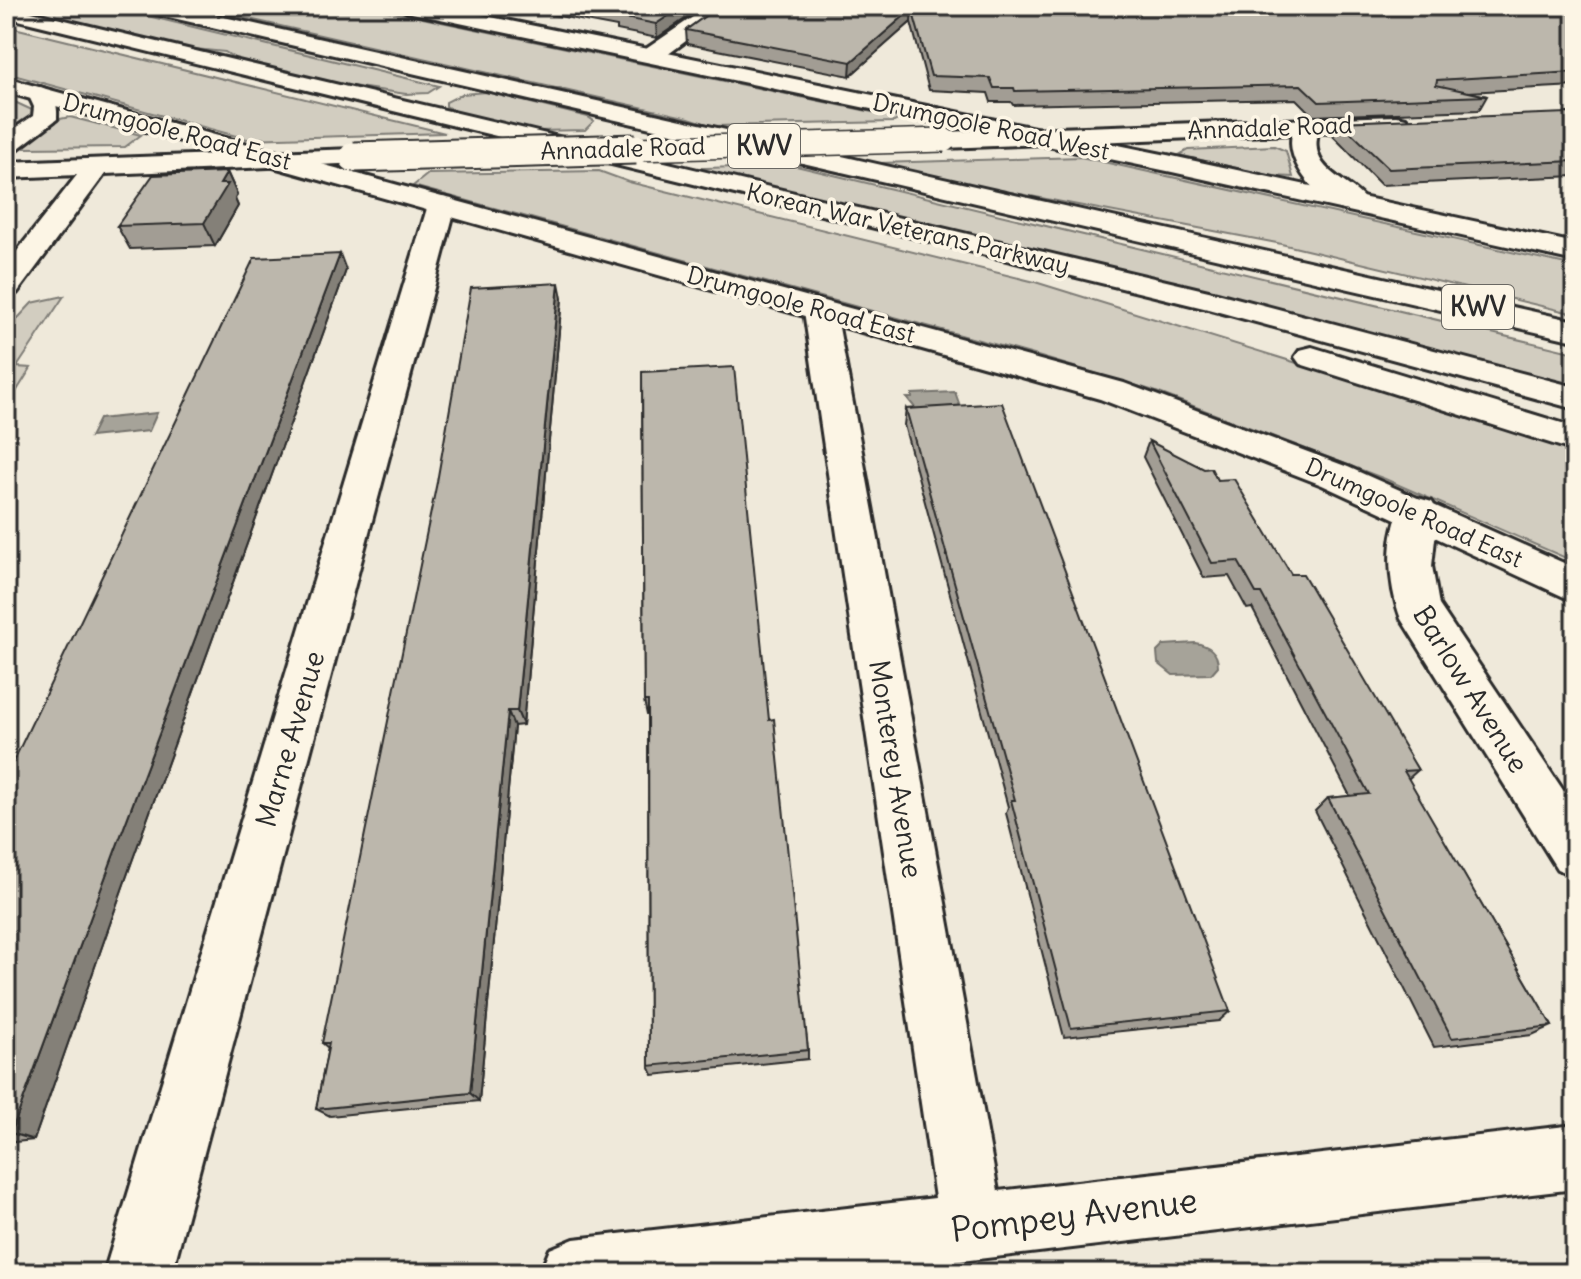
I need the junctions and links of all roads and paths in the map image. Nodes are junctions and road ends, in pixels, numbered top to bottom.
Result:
1 (147, 6) edge
2 (407, 6) edge
3 (723, 6) edge
4 (6, 11) edge
5 (651, 56) junction
6 (6, 85) edge
7 (40, 94) junction
8 (1417, 123) edge
9 (1307, 127) junction
10 (1038, 137) junction
11 (6, 146) edge
12 (279, 160) junction
13 (98, 166) junction
14 (6, 170) edge
15 (718, 185) junction
16 (1354, 203) junction
17 (442, 205) junction
18 (1575, 252) edge
19 (6, 286) edge
20 (820, 311) junction
21 (1575, 331) edge
22 (1575, 398) edge
23 (1575, 439) edge
24 (1418, 512) junction
25 (1575, 586) edge
26 (1575, 852) edge
27 (1575, 1157) edge
28 (972, 1227) junction
29 (138, 1273) edge
30 (574, 1273) edge

1 - 21 main road, Korean War Veterans Parkway / KWV
2 - 5 main road, Drumgoole Road West
3 - 5 main road
4 - 15 main road, Korean War Veterans Parkway / KWV
5 - 10 main road, Drumgoole Road West
6 - 7 main road, Drumgoole Road East
7 - 11 main road
7 - 12 main road, Drumgoole Road East
8 - 9 main road, Annadale Road
9 - 10 main road, Annadale Road
9 - 16 main road
10 - 12 main road, Annadale Road, bridge
10 - 16 main road, Drumgoole Road West
12 - 13 main road, Annadale Road
12 - 17 main road, Drumgoole Road East
13 - 14 main road, Annadale Road
13 - 19 main road
15 - 22 main road, Korean War Veterans Parkway / KWV
15 - 23 main road
16 - 18 main road, Drumgoole Road West
17 - 20 main road, Drumgoole Road East
17 - 29 main road, Marne Avenue
20 - 24 main road, Drumgoole Road East
20 - 28 main road, Monterey Avenue
24 - 25 main road, Drumgoole Road East
24 - 26 main road, Barlow Avenue
27 - 28 main road, Pompey Avenue
28 - 30 main road, Pompey Avenue

